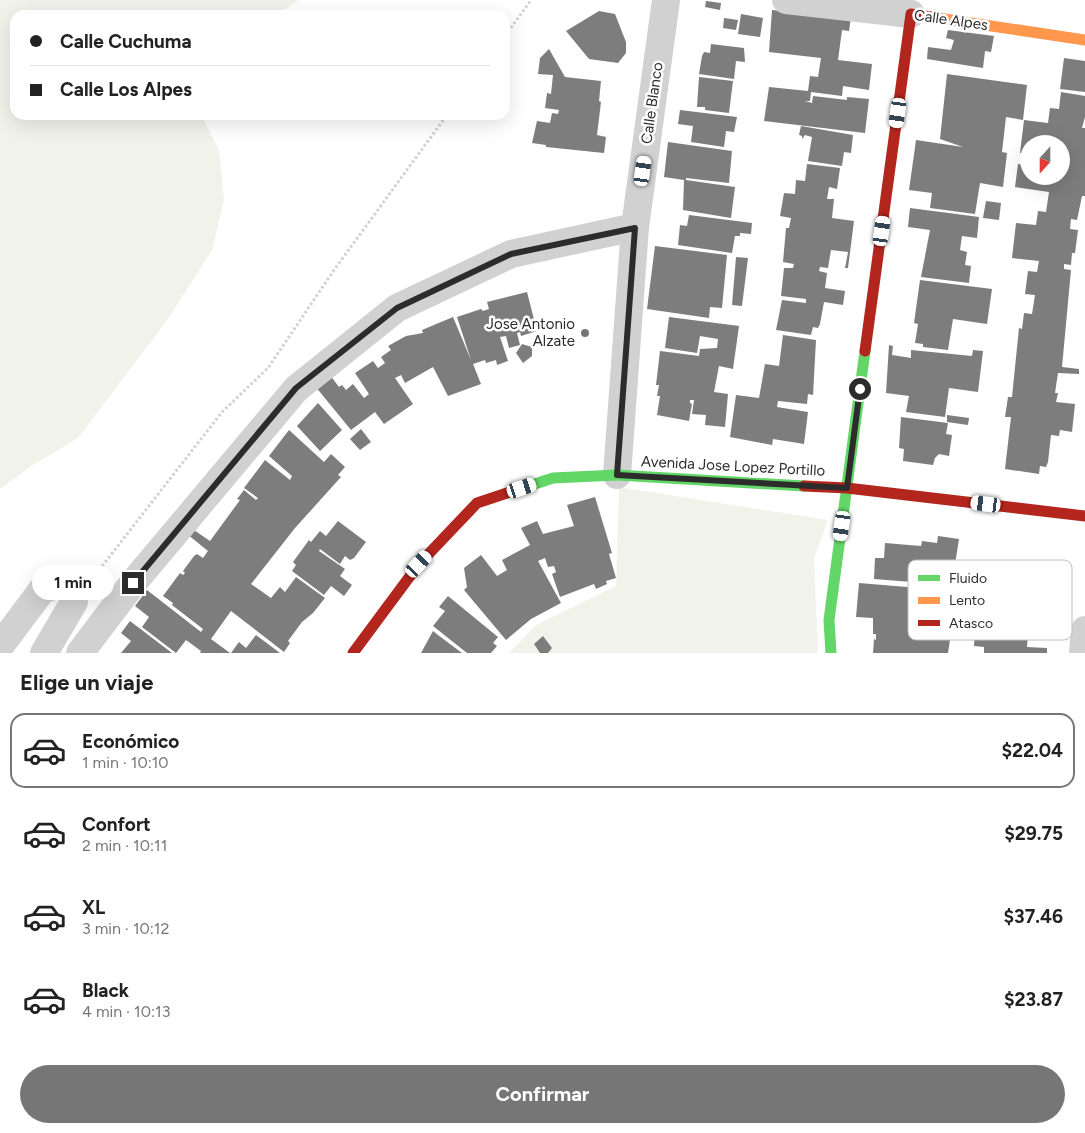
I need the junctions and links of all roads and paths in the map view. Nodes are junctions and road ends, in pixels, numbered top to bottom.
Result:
1 (531, 0) edge
2 (666, 0) edge
3 (786, 0) edge
4 (911, 14) junction
5 (510, 29) edge
6 (1085, 40) edge
7 (443, 120) edge
8 (635, 228) junction
9 (617, 475) junction
10 (847, 488) junction
11 (1085, 516) edge
12 (74, 602) junction
13 (1085, 630) edge
14 (0, 646) edge
15 (44, 653) edge
16 (80, 653) edge
17 (352, 653) edge
18 (831, 653) edge
19 (1083, 653) edge

1 - 5 path
2 - 8 street, Calle Blanco
3 - 4 street, Calle Alpes
4 - 6 street, Calle Alpes
4 - 10 street
7 - 12 path
8 - 9 street, Calle Blanco
8 - 16 street
9 - 10 street, Avenida Jose Lopez Portillo
9 - 17 street, Avenida Jose Lopez Portillo
10 - 11 street, Avenida Jose Lopez Portillo
10 - 18 street
12 - 14 street
12 - 15 street
13 - 19 street

